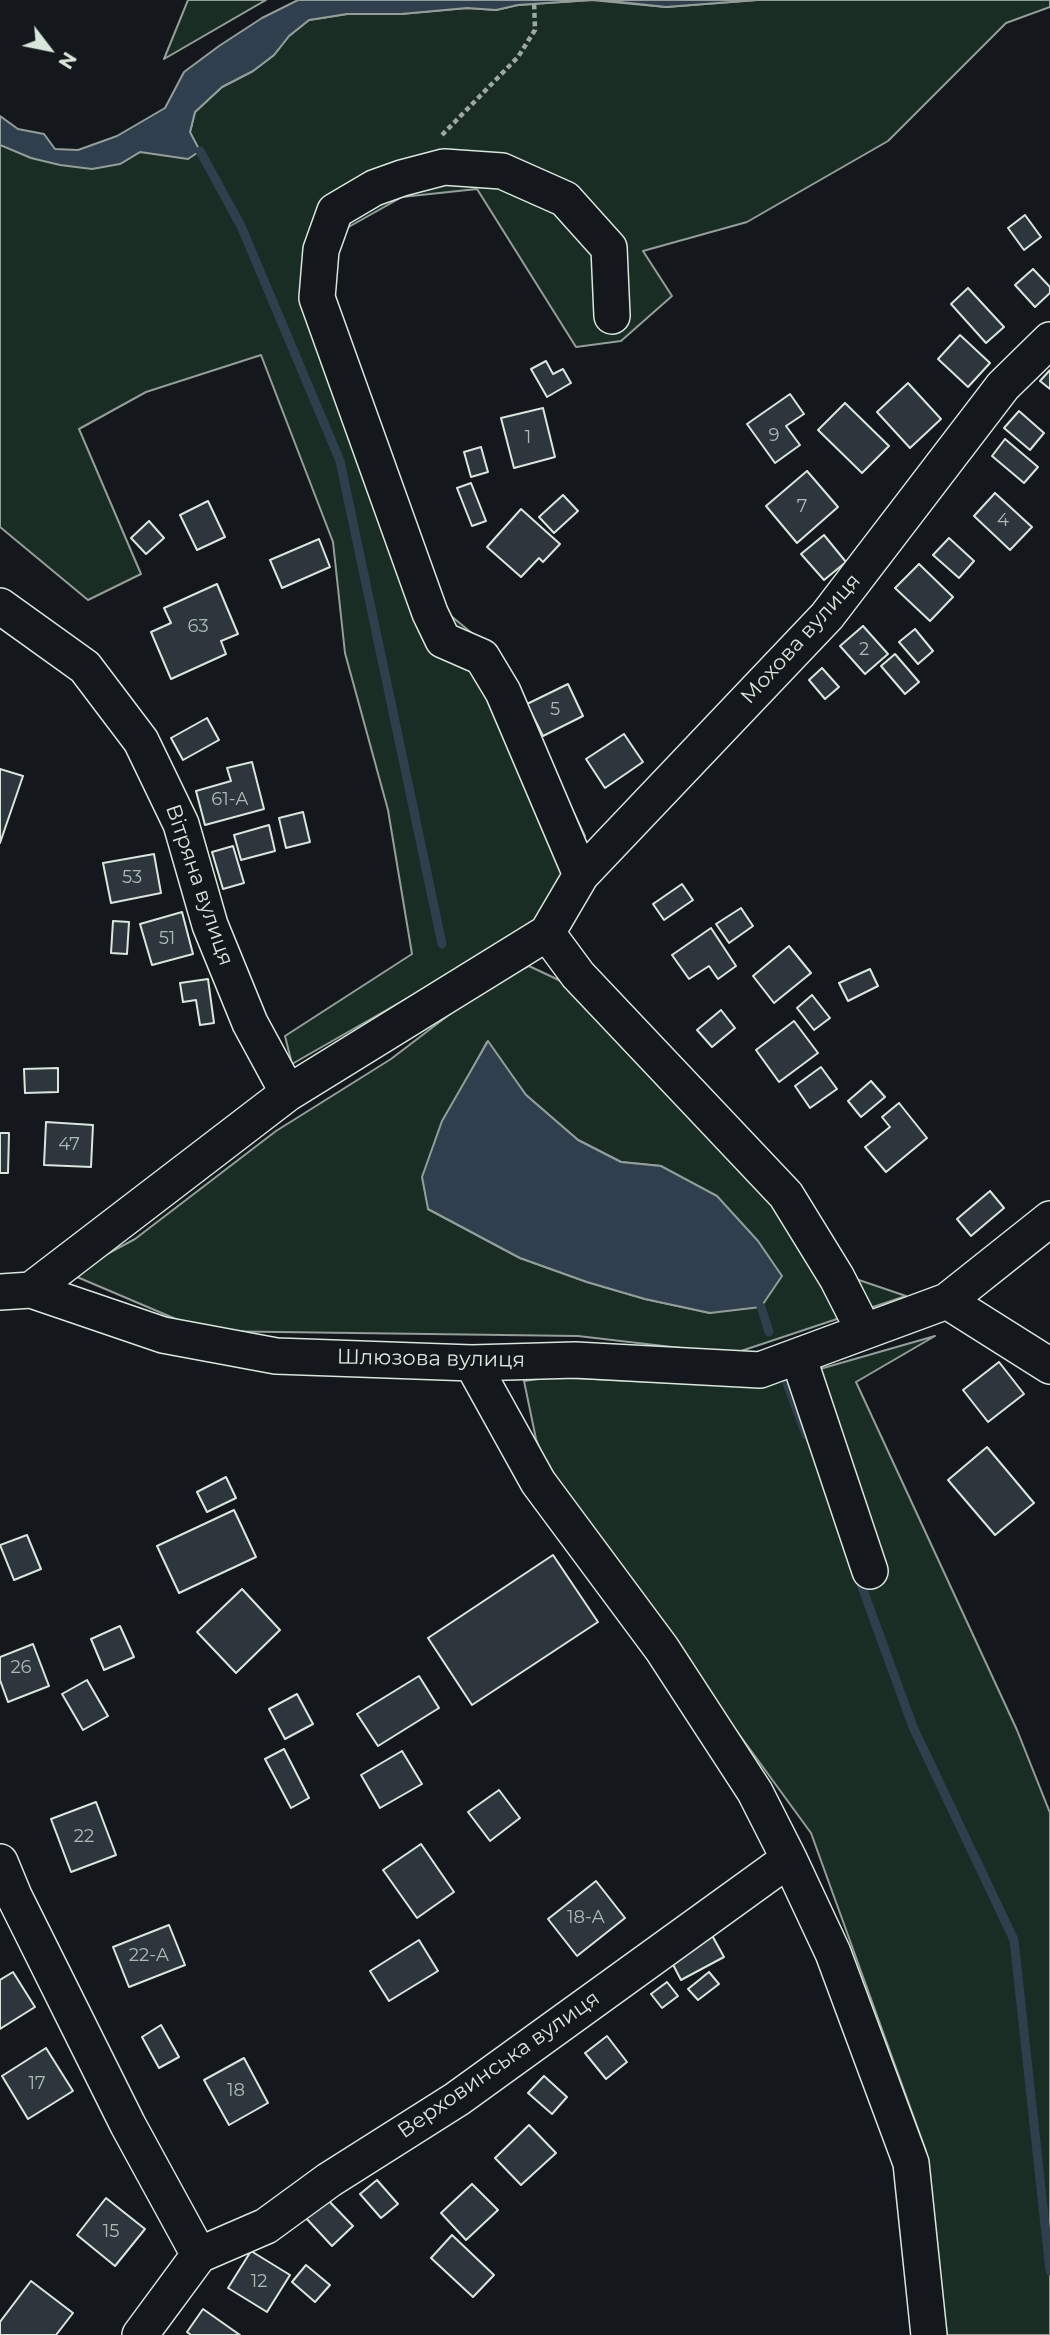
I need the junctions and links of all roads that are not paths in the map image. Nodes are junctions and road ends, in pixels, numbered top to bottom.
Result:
1 (612, 316) dead end
2 (1050, 340) edge
3 (0, 606) edge
4 (580, 875) junction
5 (547, 933) junction
6 (288, 1093) junction
7 (1050, 1219) edge
8 (16, 1291) edge
9 (947, 1301) junction
10 (864, 1331) junction
11 (798, 1356) junction
12 (472, 1363) junction
13 (1050, 1366) edge
14 (870, 1570) dead end
15 (789, 1859) junction
16 (0, 1862) edge
17 (199, 2255) junction
18 (140, 2335) edge
19 (929, 2335) edge

1 - 4 street
2 - 4 street, Мохова вулиця
3 - 6 street, Вітряна вулиця
4 - 5 street, Мохова вулиця
5 - 6 street
5 - 10 street
6 - 8 street
7 - 9 street, Шлюзова вулиця
8 - 12 street, Шлюзова вулиця
9 - 10 street, Шлюзова вулиця
9 - 13 street
10 - 11 street, Шлюзова вулиця
11 - 12 street, Шлюзова вулиця
11 - 14 street
12 - 15 street
15 - 17 street, Верховинська вулиця
15 - 19 street
16 - 17 street
17 - 18 street

